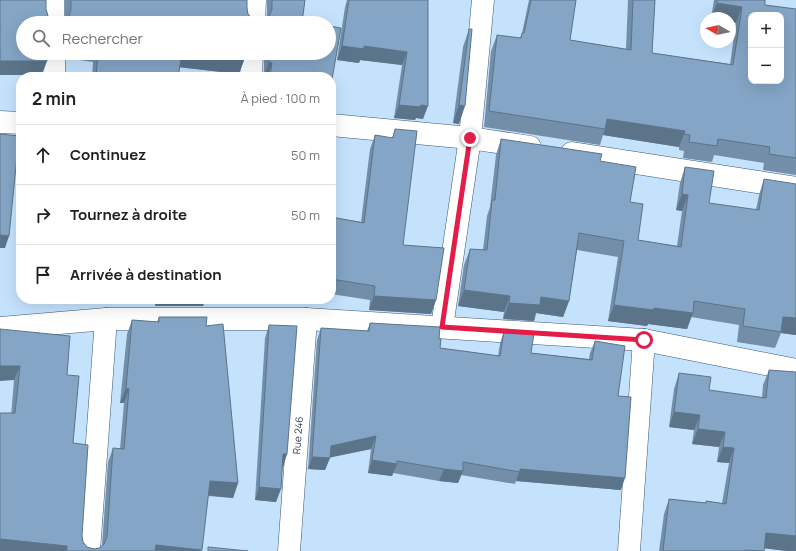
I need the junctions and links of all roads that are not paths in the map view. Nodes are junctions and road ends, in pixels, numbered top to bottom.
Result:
1 (53, 0) edge
2 (255, 0) edge
3 (483, 0) edge
4 (54, 16) edge
5 (254, 16) edge
6 (54, 60) edge
7 (252, 60) edge
8 (54, 72) edge
9 (251, 72) edge
10 (0, 122) edge
11 (16, 123) edge
12 (336, 125) edge
13 (470, 138) junction
14 (796, 188) edge
15 (106, 319) junction
16 (306, 319) junction
17 (442, 327) junction
18 (0, 328) edge
19 (644, 340) junction
20 (796, 370) edge
21 (89, 551) edge
22 (289, 551) edge
23 (629, 551) edge

1 - 4 street
2 - 5 street
3 - 13 street
6 - 8 street
7 - 9 street
10 - 11 street
12 - 13 street
13 - 14 street
13 - 17 street
15 - 16 street
15 - 18 street
15 - 21 street
16 - 17 street
16 - 22 street, Rue 246
17 - 19 street
19 - 20 street
19 - 23 street

